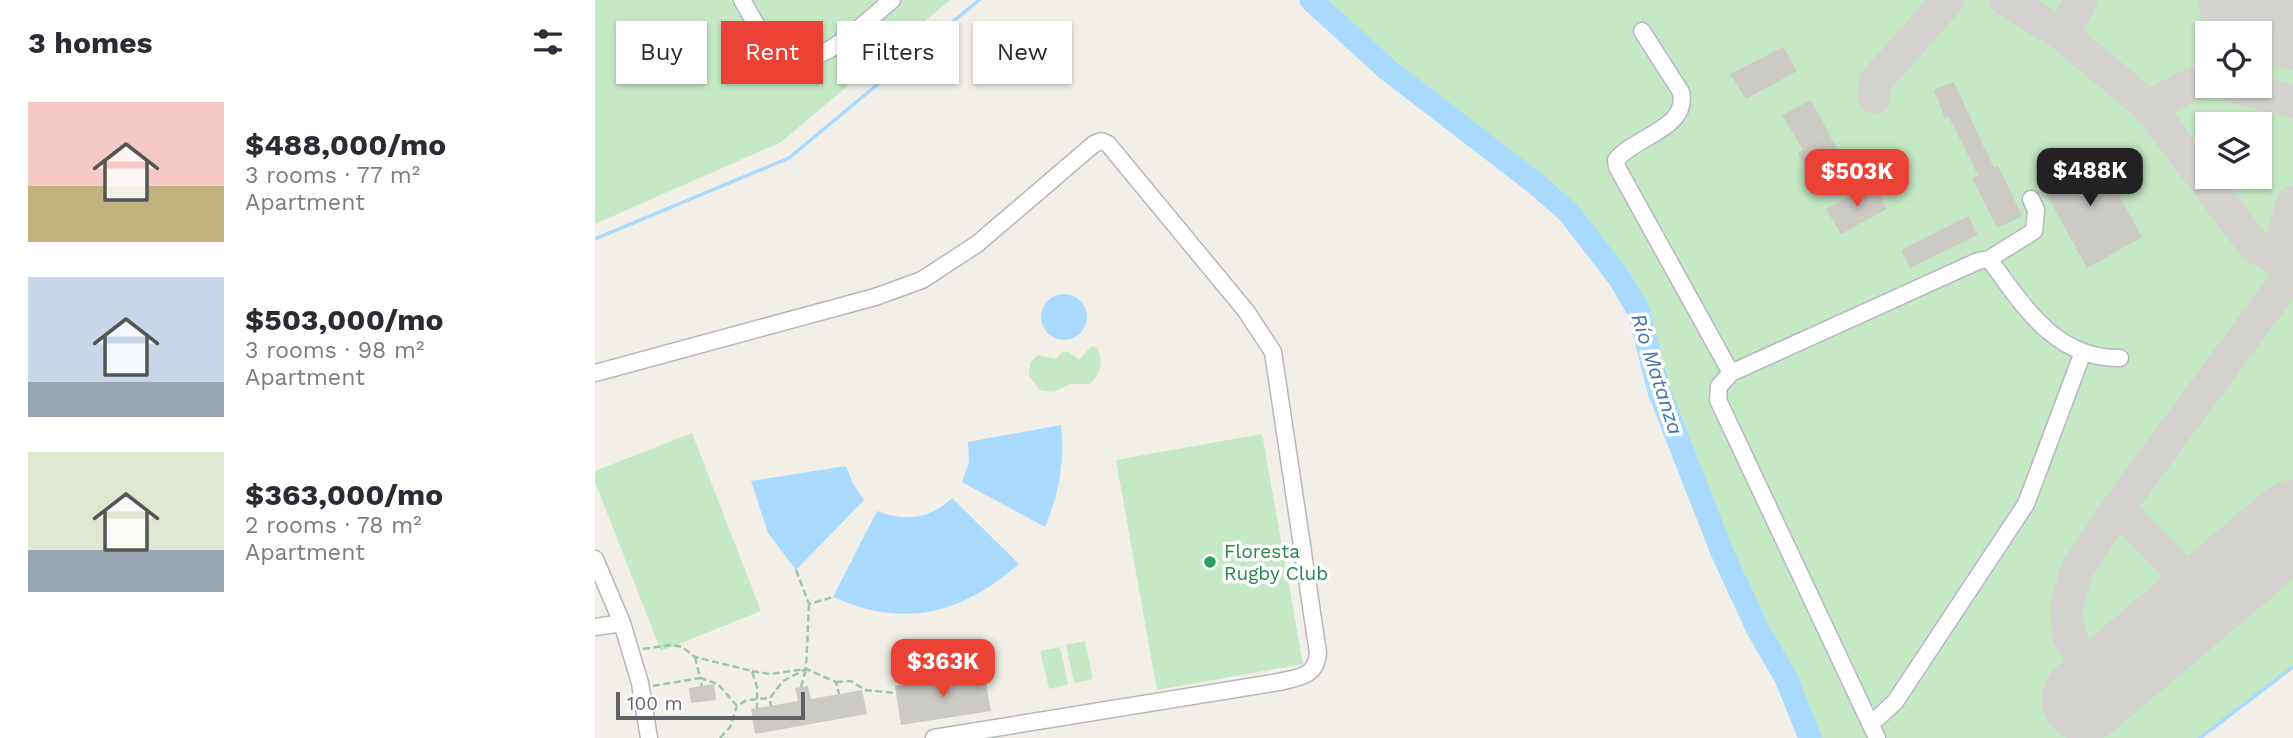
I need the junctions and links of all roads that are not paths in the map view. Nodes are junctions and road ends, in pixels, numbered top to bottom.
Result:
1 (742, 0) edge
2 (892, 0) edge
3 (1642, 31) dead end
4 (2031, 199) dead end
5 (1989, 259) junction
6 (2083, 352) junction
7 (2120, 358) dead end
8 (595, 373) edge
9 (1731, 373) junction
10 (595, 559) edge
11 (622, 624) junction
12 (595, 627) edge
13 (1874, 731) edge
14 (649, 738) edge
15 (934, 738) edge

1 - 2 lane
3 - 9 lane
4 - 5 lane
5 - 6 lane
5 - 9 lane
6 - 7 lane
6 - 13 lane
8 - 15 lane
9 - 13 lane
10 - 11 lane
11 - 12 lane
11 - 14 lane

